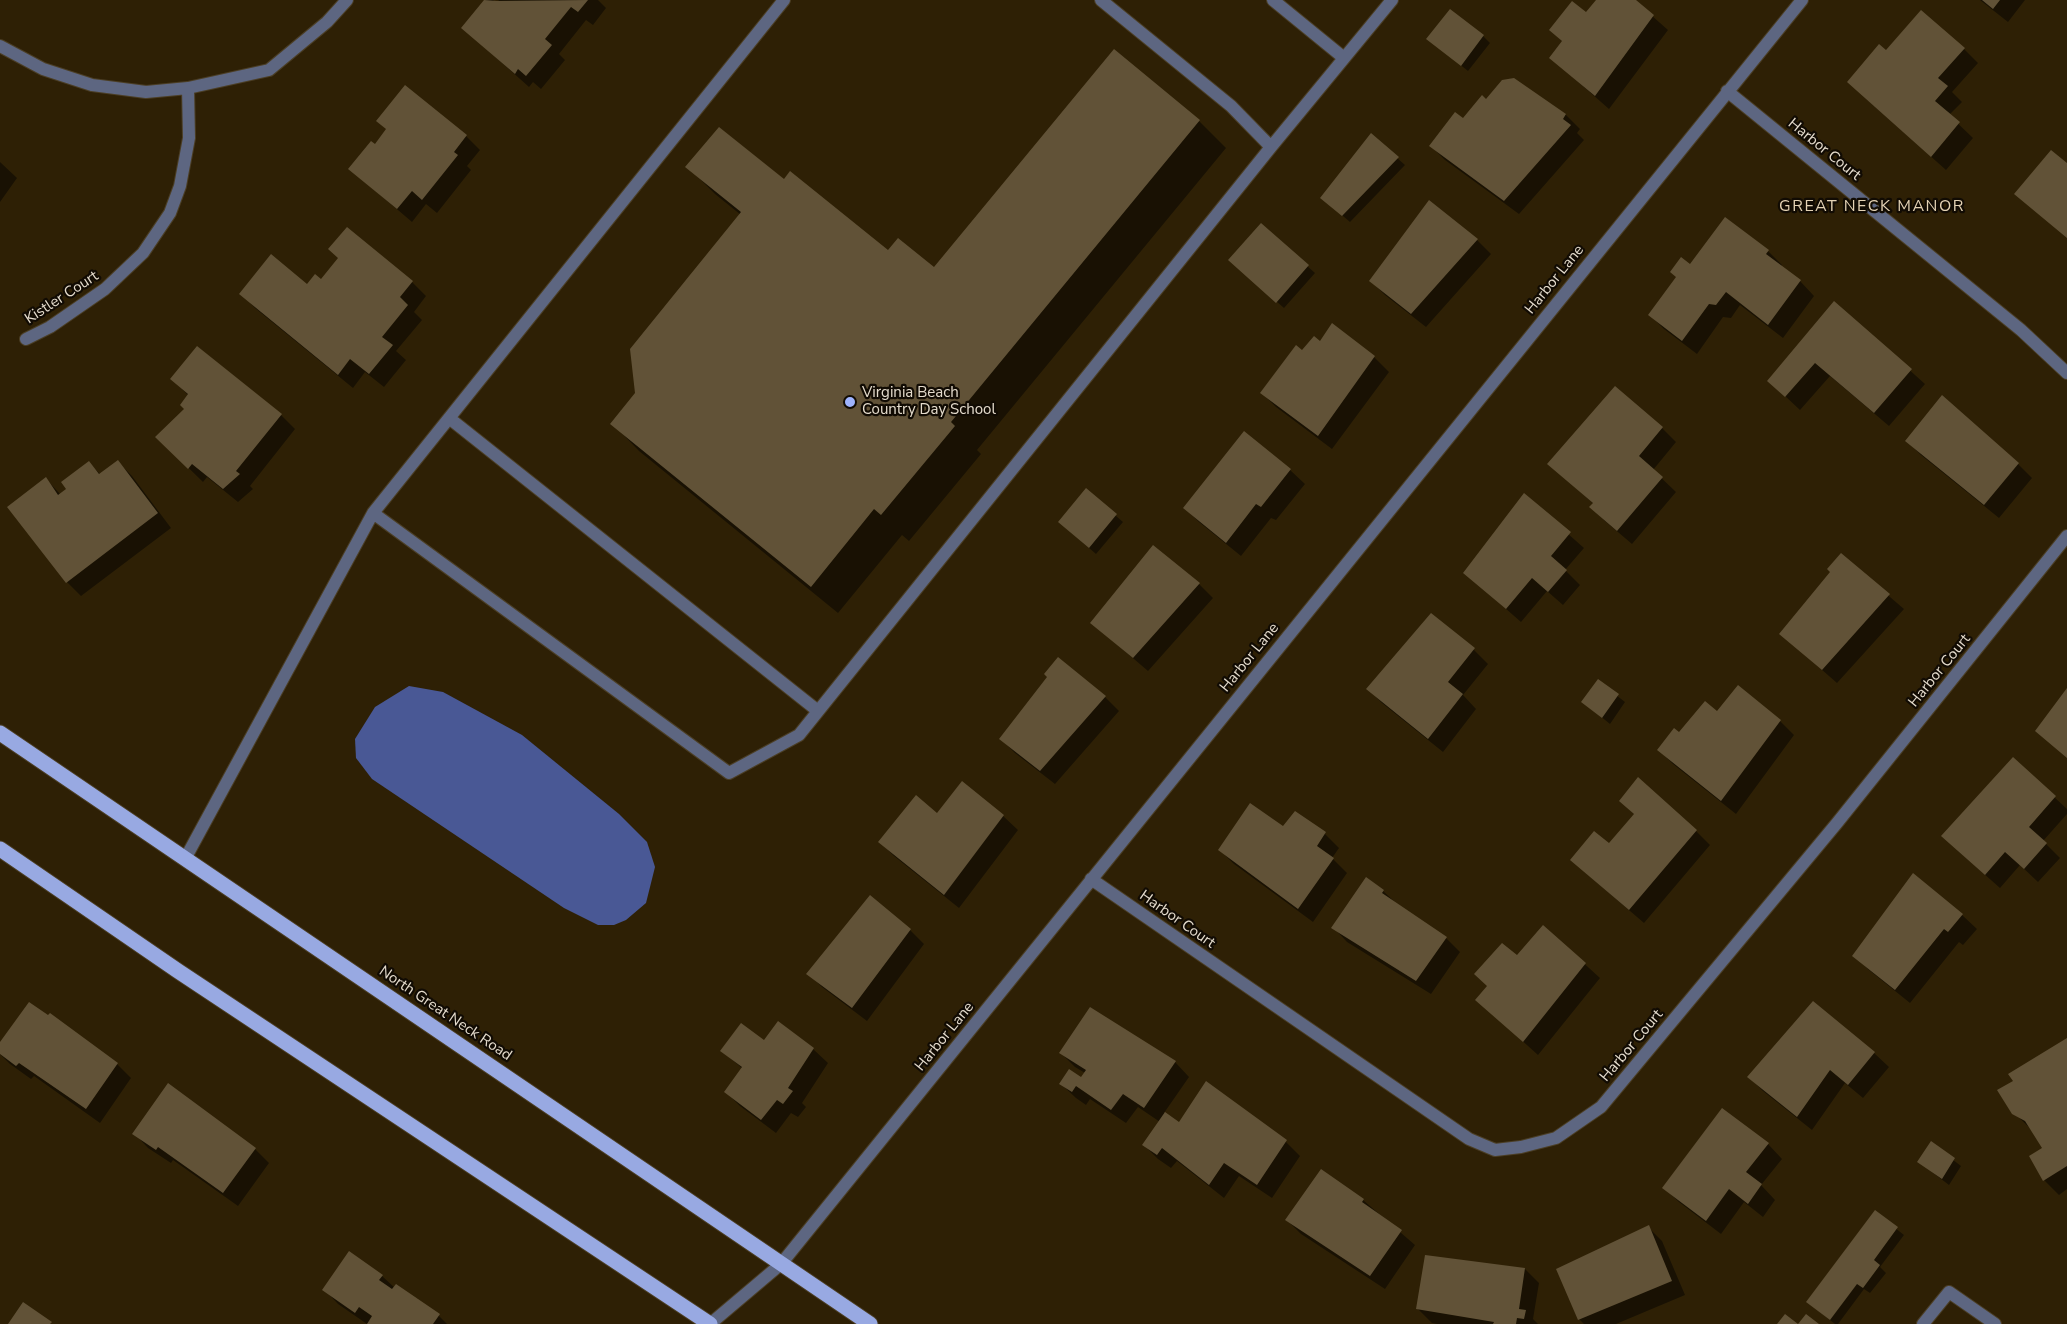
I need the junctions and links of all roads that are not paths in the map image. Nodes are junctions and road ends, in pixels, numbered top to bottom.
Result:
1 (347, 0) edge
2 (784, 0) edge
3 (1101, 0) edge
4 (1273, 0) edge
5 (1392, 0) edge
6 (1802, 0) edge
7 (0, 46) edge
8 (1344, 58) junction
9 (188, 88) junction
10 (1727, 91) junction
11 (1271, 147) junction
12 (26, 339) dead end
13 (2067, 374) edge
14 (449, 418) junction
15 (373, 513) junction
16 (2067, 536) edge
17 (818, 711) junction
18 (0, 734) edge
19 (0, 849) edge
20 (185, 859) junction
21 (1091, 879) junction
22 (781, 1264) junction
23 (710, 1324) edge
24 (870, 1324) edge
25 (1923, 1324) edge
26 (1995, 1324) edge

1 - 9 street
2 - 14 street
3 - 11 street
4 - 8 street
5 - 8 street
6 - 10 street, Harbor Lane
7 - 9 street
8 - 11 street
9 - 12 street, Kistler Court
10 - 13 street, Harbor Court
10 - 21 street, Harbor Lane
11 - 17 street
14 - 15 street
14 - 17 street
15 - 17 street
15 - 20 street
16 - 21 street, Harbor Court
18 - 20 main road, North Great Neck Road
19 - 23 main road
20 - 22 main road, North Great Neck Road
21 - 22 street, Harbor Lane
22 - 23 street, Harbor Lane
22 - 24 main road, North Great Neck Road
25 - 26 street

